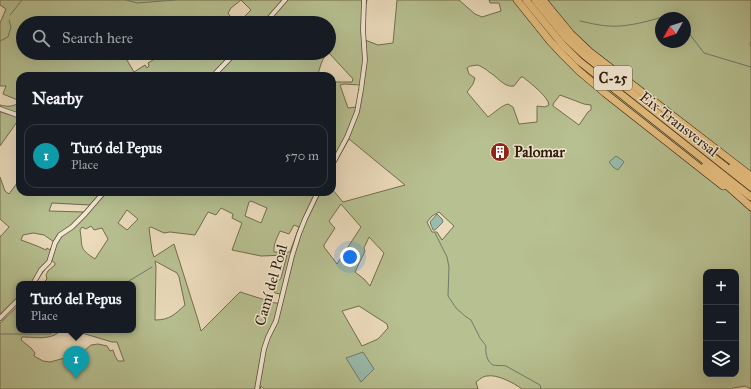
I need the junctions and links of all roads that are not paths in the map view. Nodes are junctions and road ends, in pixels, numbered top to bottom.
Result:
1 (285, 0) edge
2 (364, 0) edge
3 (517, 0) edge
4 (526, 0) edge
5 (535, 0) edge
6 (543, 0) edge
7 (271, 16) edge
8 (228, 60) edge
9 (217, 72) edge
10 (0, 109) edge
11 (16, 115) edge
12 (656, 122) junction
13 (700, 147) junction
14 (336, 158) edge
15 (751, 176) edge
16 (751, 179) edge
17 (751, 187) edge
18 (101, 196) edge
19 (316, 196) edge
20 (751, 197) edge
21 (751, 208) edge
22 (35, 281) edge
23 (16, 302) edge
24 (0, 318) edge
25 (258, 389) edge

1 - 7 street
2 - 14 street
3 - 21 highway
4 - 12 highway, Eix Transversal / C-25
5 - 13 highway, Eix Transversal / C-25
6 - 15 highway
8 - 9 street
10 - 11 street
12 - 20 highway, Eix Transversal / C-25
12 - 21 highway
13 - 16 highway
13 - 17 highway, Eix Transversal / C-25
18 - 22 street
19 - 25 street, Camí del Poal
23 - 24 street

